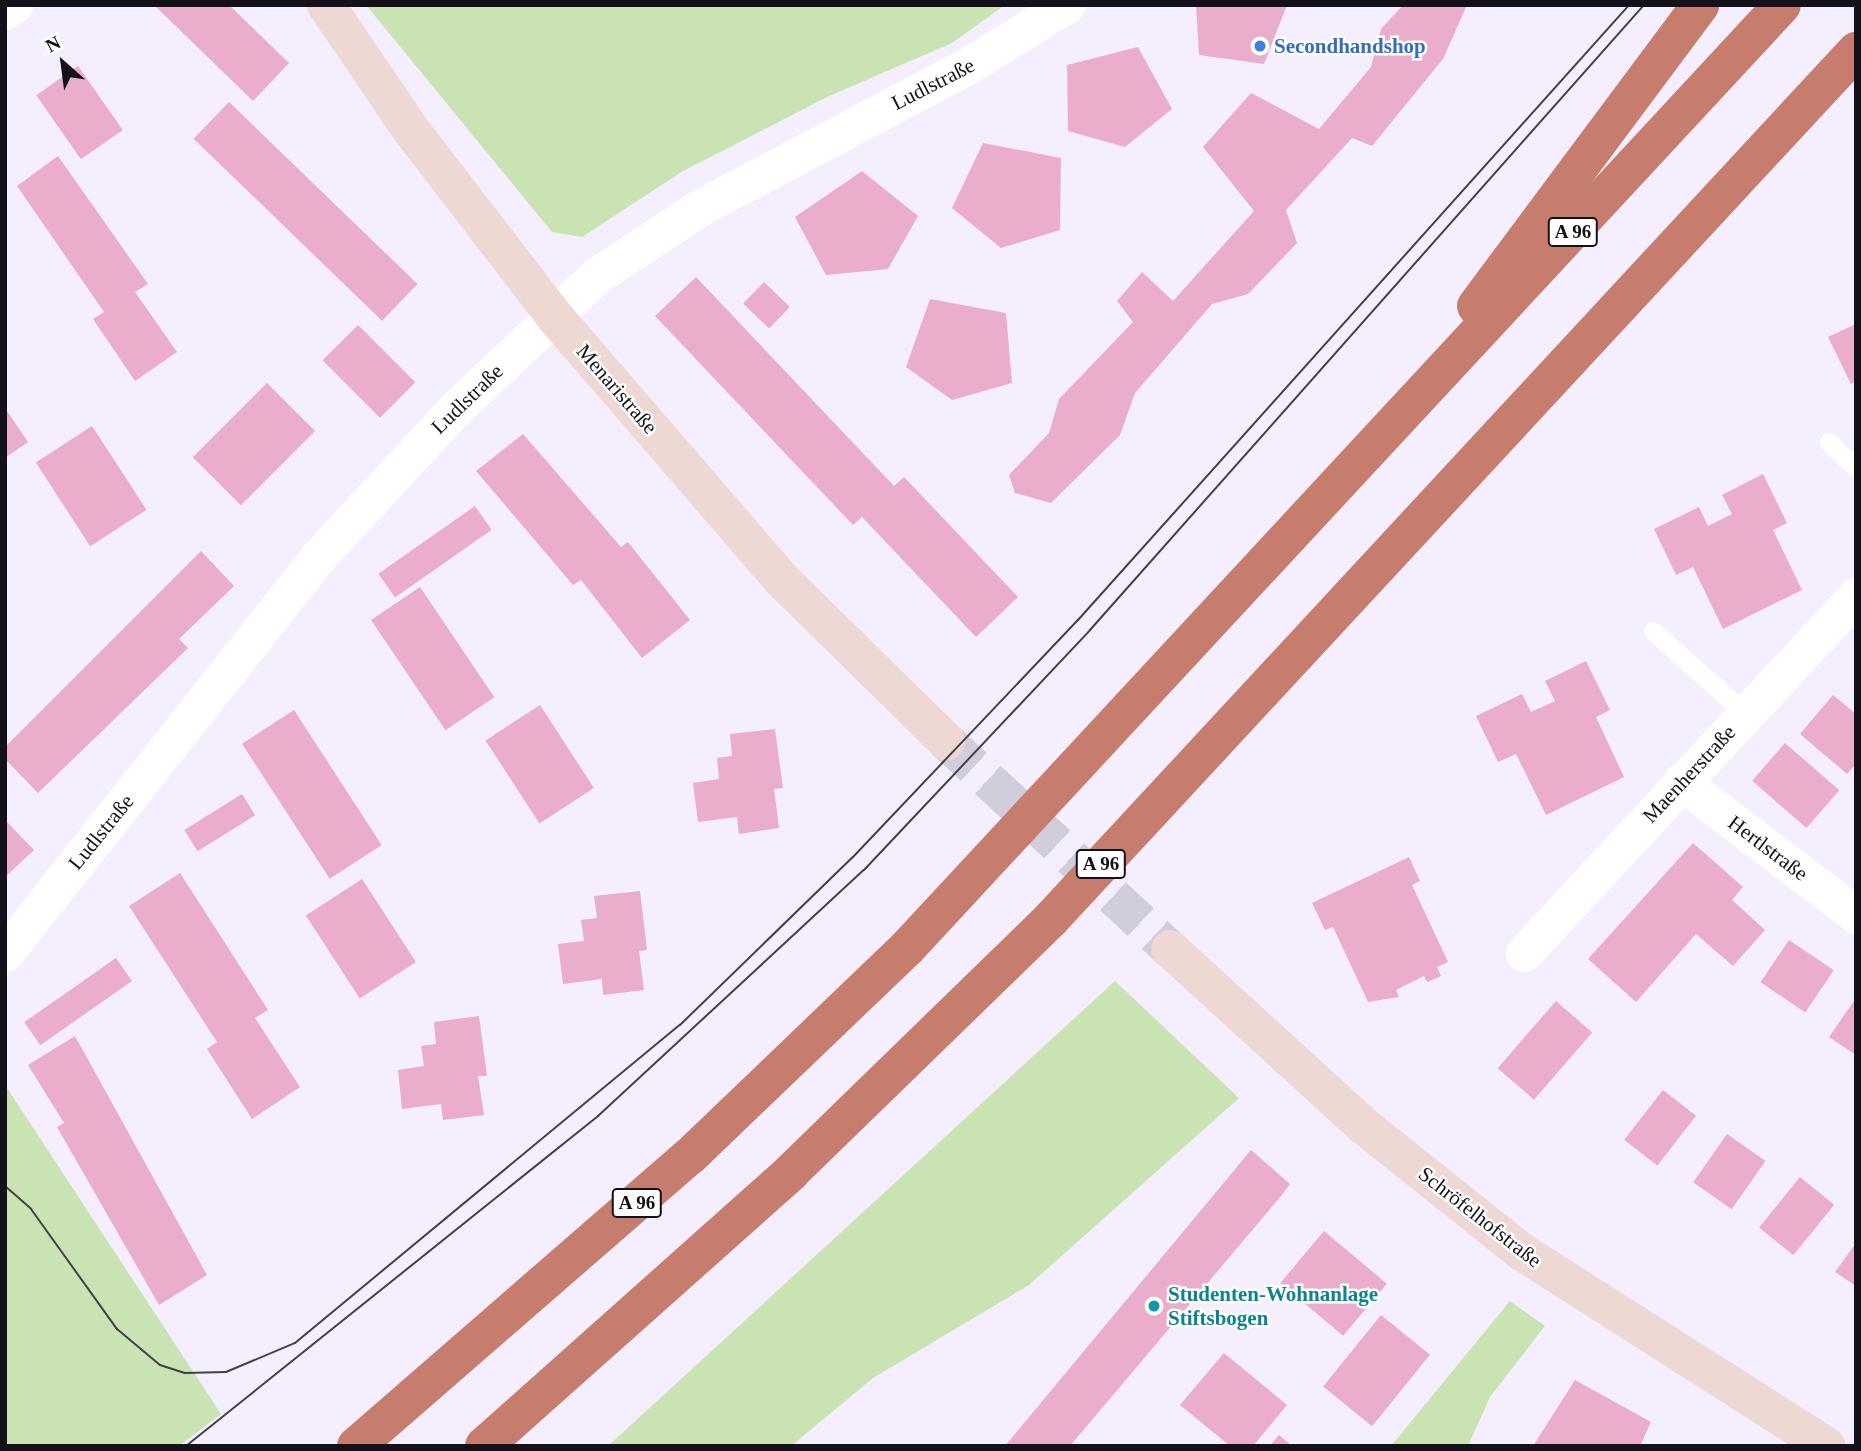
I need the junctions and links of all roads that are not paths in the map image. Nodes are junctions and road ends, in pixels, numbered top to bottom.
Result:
1 (14, 5) edge
2 (326, 5) edge
3 (1066, 5) edge
4 (1700, 5) edge
5 (1782, 5) edge
6 (5, 11) edge
7 (1856, 51) edge
8 (555, 317) junction
9 (1829, 442) dead end
10 (1363, 460) junction
11 (1856, 468) edge
12 (1856, 596) edge
13 (1653, 631) dead end
14 (1746, 714) junction
15 (946, 741) tunnel mouth
16 (1681, 782) junction
17 (1856, 915) edge
18 (1170, 949) tunnel mouth
19 (5, 953) edge
20 (1524, 953) dead end
21 (1824, 1445) edge
22 (356, 1446) edge
23 (484, 1446) edge

1 - 6 street
2 - 8 street, Menaristraße
3 - 8 street, Ludlstraße
4 - 10 highway
5 - 10 highway, A 96
7 - 23 highway, A 96
8 - 15 street, Menaristraße
8 - 19 street, Ludlstraße
9 - 11 lane
10 - 22 highway, A 96
12 - 14 street, Maenherstraße
13 - 14 lane
14 - 16 street, Maenherstraße
16 - 17 street, Hertlstraße
16 - 20 street, Maenherstraße
18 - 21 street, Schröfelhofstraße

